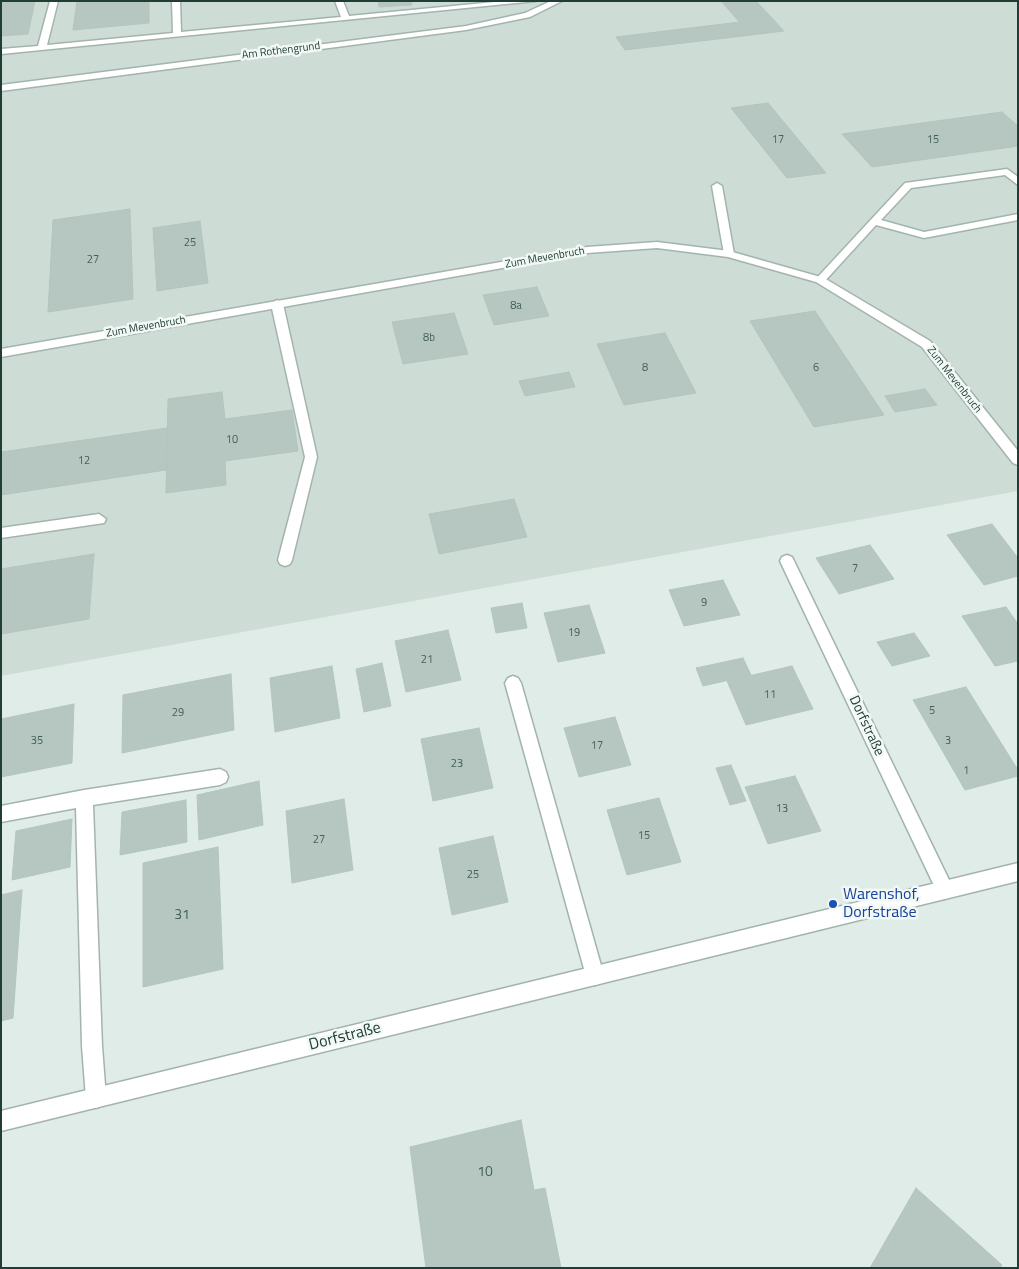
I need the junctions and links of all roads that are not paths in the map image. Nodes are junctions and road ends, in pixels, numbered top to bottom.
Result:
1 (54, 1) edge
2 (176, 1) edge
3 (339, 1) edge
4 (532, 1) edge
5 (558, 1) edge
6 (346, 19) junction
7 (177, 35) junction
8 (42, 48) junction
9 (1, 52) edge
10 (1, 88) edge
11 (1018, 182) edge
12 (717, 186) dead end
13 (1018, 217) edge
14 (873, 221) junction
15 (728, 254) junction
16 (820, 280) junction
17 (276, 304) junction
18 (1, 353) edge
19 (1018, 460) edge
20 (99, 519) dead end
21 (1, 533) edge
22 (285, 560) dead end
23 (787, 561) dead end
24 (513, 682) dead end
25 (220, 777) dead end
26 (84, 798) junction
27 (1, 814) edge
28 (1018, 872) edge
29 (945, 890) junction
30 (595, 976) junction
31 (96, 1098) junction
32 (1, 1121) edge

1 - 8 street
2 - 7 street
3 - 6 street
4 - 6 street
5 - 10 street, Am Rothengrund
6 - 7 street
7 - 8 street
8 - 9 street
11 - 14 street
12 - 15 street
13 - 14 street
14 - 16 street
15 - 16 street, Zum Mevenbruch
15 - 17 street, Zum Mevenbruch
16 - 19 street, Zum Mevenbruch
17 - 18 street, Zum Mevenbruch
17 - 22 street
20 - 21 street
23 - 29 street, Dorfstraße
24 - 30 street
25 - 26 street
26 - 27 street
26 - 31 street
28 - 29 street, Dorfstraße
29 - 30 street, Dorfstraße
30 - 31 street, Dorfstraße
31 - 32 street, Dorfstraße

